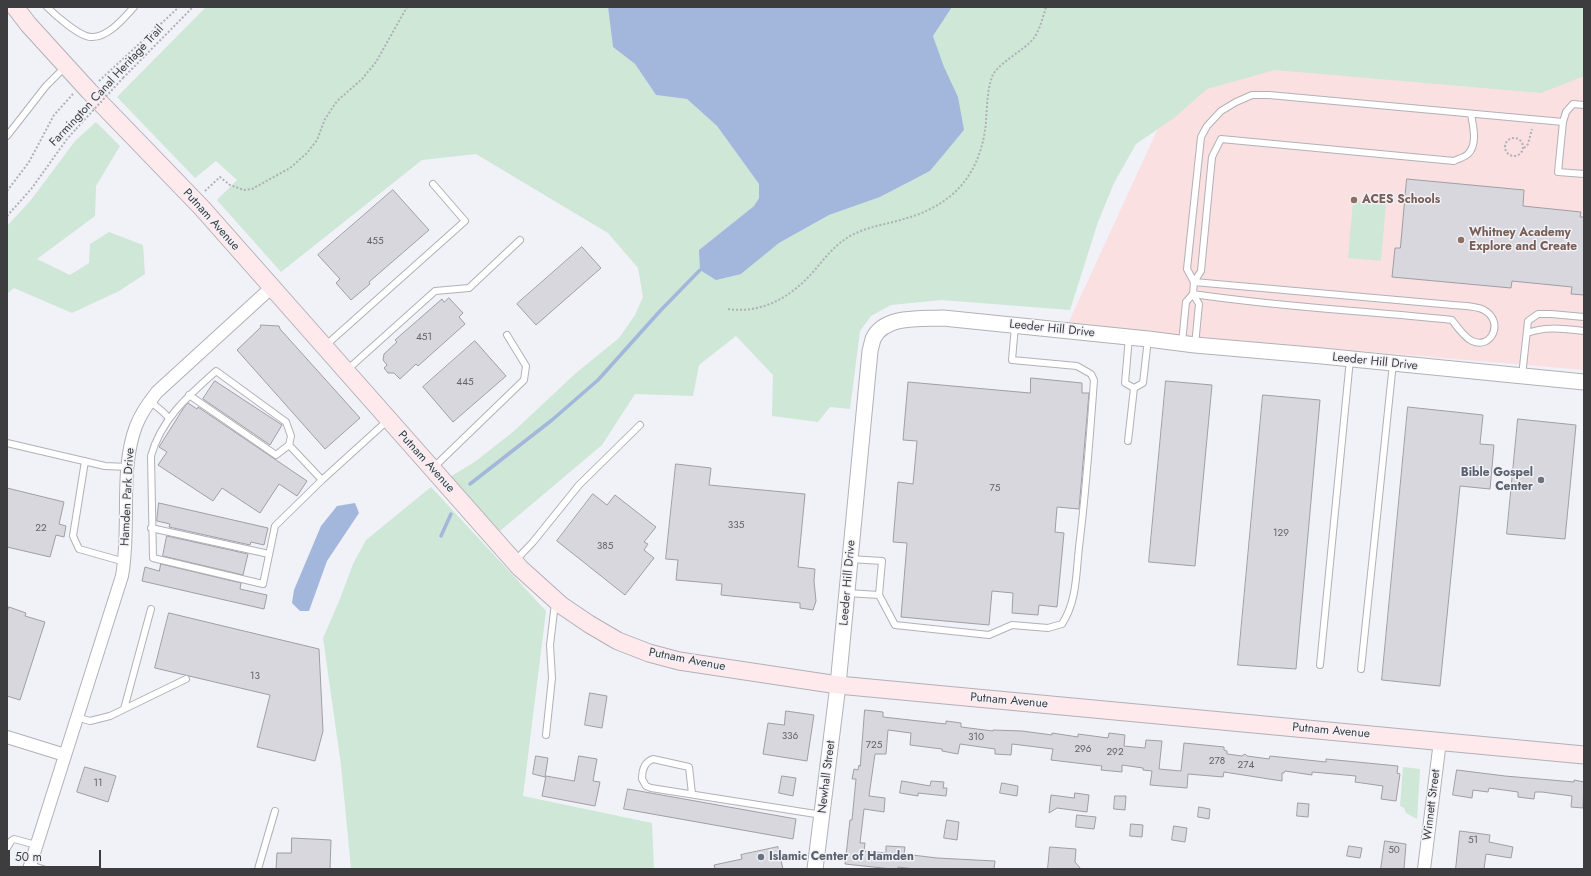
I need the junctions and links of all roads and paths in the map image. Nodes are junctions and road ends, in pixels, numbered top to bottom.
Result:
1 (15, 7) edge
2 (47, 7) edge
3 (134, 7) edge
4 (179, 7) edge
5 (193, 7) edge
6 (407, 7) edge
7 (1046, 7) edge
8 (66, 66) junction
9 (98, 82) dead end
10 (74, 93) dead end
11 (1584, 105) edge
12 (1471, 114) junction
13 (1533, 119) junction
14 (1563, 122) junction
15 (7, 136) edge
16 (1523, 148) junction
17 (1583, 176) edge
18 (433, 184) dead end
19 (7, 191) edge
20 (203, 192) dead end
21 (7, 216) edge
22 (520, 240) dead end
23 (1194, 282) junction
24 (272, 287) junction
25 (1193, 294) junction
26 (728, 309) dead end
27 (1584, 317) edge
28 (1015, 326) junction
29 (1584, 331) edge
30 (1527, 333) junction
31 (507, 335) dead end
32 (1130, 337) junction
33 (1148, 339) junction
34 (1188, 345) junction
35 (324, 347) junction
36 (1350, 359) junction
37 (1393, 363) junction
38 (346, 372) junction
39 (1522, 376) junction
40 (1584, 382) edge
41 (1134, 388) junction
42 (188, 396) junction
43 (150, 401) junction
44 (169, 418) junction
45 (388, 420) junction
46 (640, 425) dead end
47 (1128, 441) dead end
48 (7, 442) edge
49 (289, 445) junction
50 (85, 461) junction
51 (128, 467) junction
52 (432, 469) junction
53 (322, 480) junction
54 (152, 528) junction
55 (269, 554) junction
56 (850, 559) junction
57 (514, 561) junction
58 (125, 562) junction
59 (847, 593) junction
60 (879, 595) junction
61 (555, 599) junction
62 (151, 609) dead end
63 (1320, 665) dead end
64 (1361, 669) dead end
65 (186, 679) dead end
66 (838, 685) junction
67 (124, 709) junction
68 (76, 717) junction
69 (546, 735) dead end
70 (7, 736) edge
71 (1440, 741) junction
72 (65, 755) junction
73 (1584, 755) edge
74 (692, 794) junction
75 (275, 811) dead end
76 (822, 815) junction
77 (36, 845) junction
78 (7, 848) edge
79 (30, 867) edge
80 (43, 869) edge
81 (258, 869) edge
82 (816, 869) edge
83 (1424, 869) edge

1 - 8 main road, Putnam Avenue
2 - 3 lane
4 - 9 path
5 - 21 path, Farmington Canal Heritage Trail, bridge
6 - 20 path
7 - 26 path
8 - 15 lane
8 - 24 main road, Putnam Avenue
10 - 19 path
11 - 14 lane
12 - 13 lane
12 - 23 lane
12 - 23 lane
13 - 14 lane
13 - 16 path
14 - 17 lane
16 - 16 path
18 - 35 lane
22 - 38 lane
23 - 25 lane
23 - 25 lane
24 - 35 main road, Putnam Avenue
24 - 43 street, Hamden Park Drive
25 - 34 lane
25 - 34 lane
27 - 30 lane
28 - 32 street, Leeder Hill Drive
28 - 56 street, Leeder Hill Drive
28 - 60 lane
29 - 30 lane
30 - 39 lane
31 - 52 lane
32 - 33 street, Leeder Hill Drive
32 - 41 lane
33 - 34 street, Leeder Hill Drive
33 - 41 lane
34 - 36 street, Leeder Hill Drive
35 - 38 main road, Putnam Avenue
36 - 37 street, Leeder Hill Drive
36 - 63 lane
37 - 39 street, Leeder Hill Drive
37 - 64 lane
38 - 45 main road, Putnam Avenue
39 - 40 street, Leeder Hill Drive
41 - 47 lane
42 - 44 lane
42 - 49 lane
42 - 49 lane
43 - 44 lane
43 - 51 street, Hamden Park Drive
44 - 54 lane
45 - 52 main road, Putnam Avenue
45 - 53 lane
46 - 57 lane
48 - 50 lane
49 - 53 lane
50 - 51 lane
50 - 58 lane
51 - 58 street, Hamden Park Drive
52 - 57 main road, Putnam Avenue
53 - 55 lane
54 - 55 lane
54 - 55 lane
56 - 59 street, Leeder Hill Drive
56 - 60 lane
57 - 61 main road, Putnam Avenue
58 - 68 street, Hamden Park Drive
59 - 60 lane
59 - 66 street, Leeder Hill Drive
61 - 66 main road, Putnam Avenue
61 - 69 lane
62 - 67 lane
65 - 67 lane
66 - 71 main road, Putnam Avenue
66 - 76 street, Newhall Street
67 - 68 lane
68 - 72 street, Hamden Park Drive
70 - 72 street
71 - 73 main road, Putnam Avenue
71 - 83 street, Winnett Street
72 - 77 street, Hamden Park Drive
74 - 74 lane
74 - 76 lane
75 - 81 lane
76 - 82 street, Newhall Street
77 - 78 lane
77 - 79 street, Hamden Park Drive
79 - 80 lane

